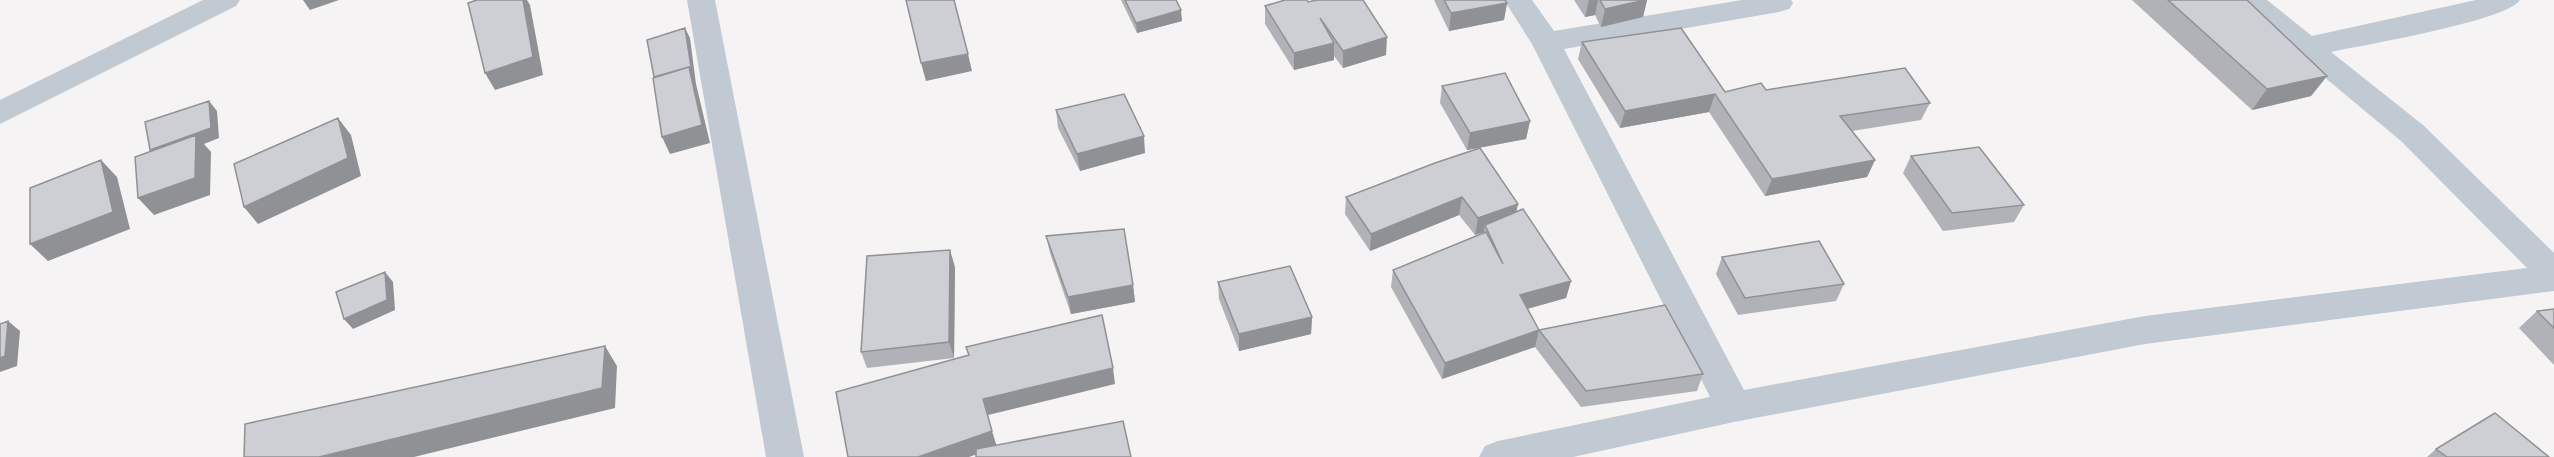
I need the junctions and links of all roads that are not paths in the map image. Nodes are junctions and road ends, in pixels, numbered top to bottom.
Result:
1 (226, 0) edge
2 (701, 0) edge
3 (1518, 0) edge
4 (2249, 0) edge
5 (2506, 0) edge
6 (1779, 3) dead end
7 (1546, 42) junction
8 (2307, 47) junction
9 (0, 113) edge
10 (2554, 276) edge
11 (1734, 407) junction
12 (785, 457) edge
13 (1498, 457) edge

1 - 9 street
2 - 12 street
3 - 7 street
4 - 8 street
5 - 8 street
6 - 7 street
7 - 11 street
8 - 10 street
10 - 11 street
11 - 13 street

